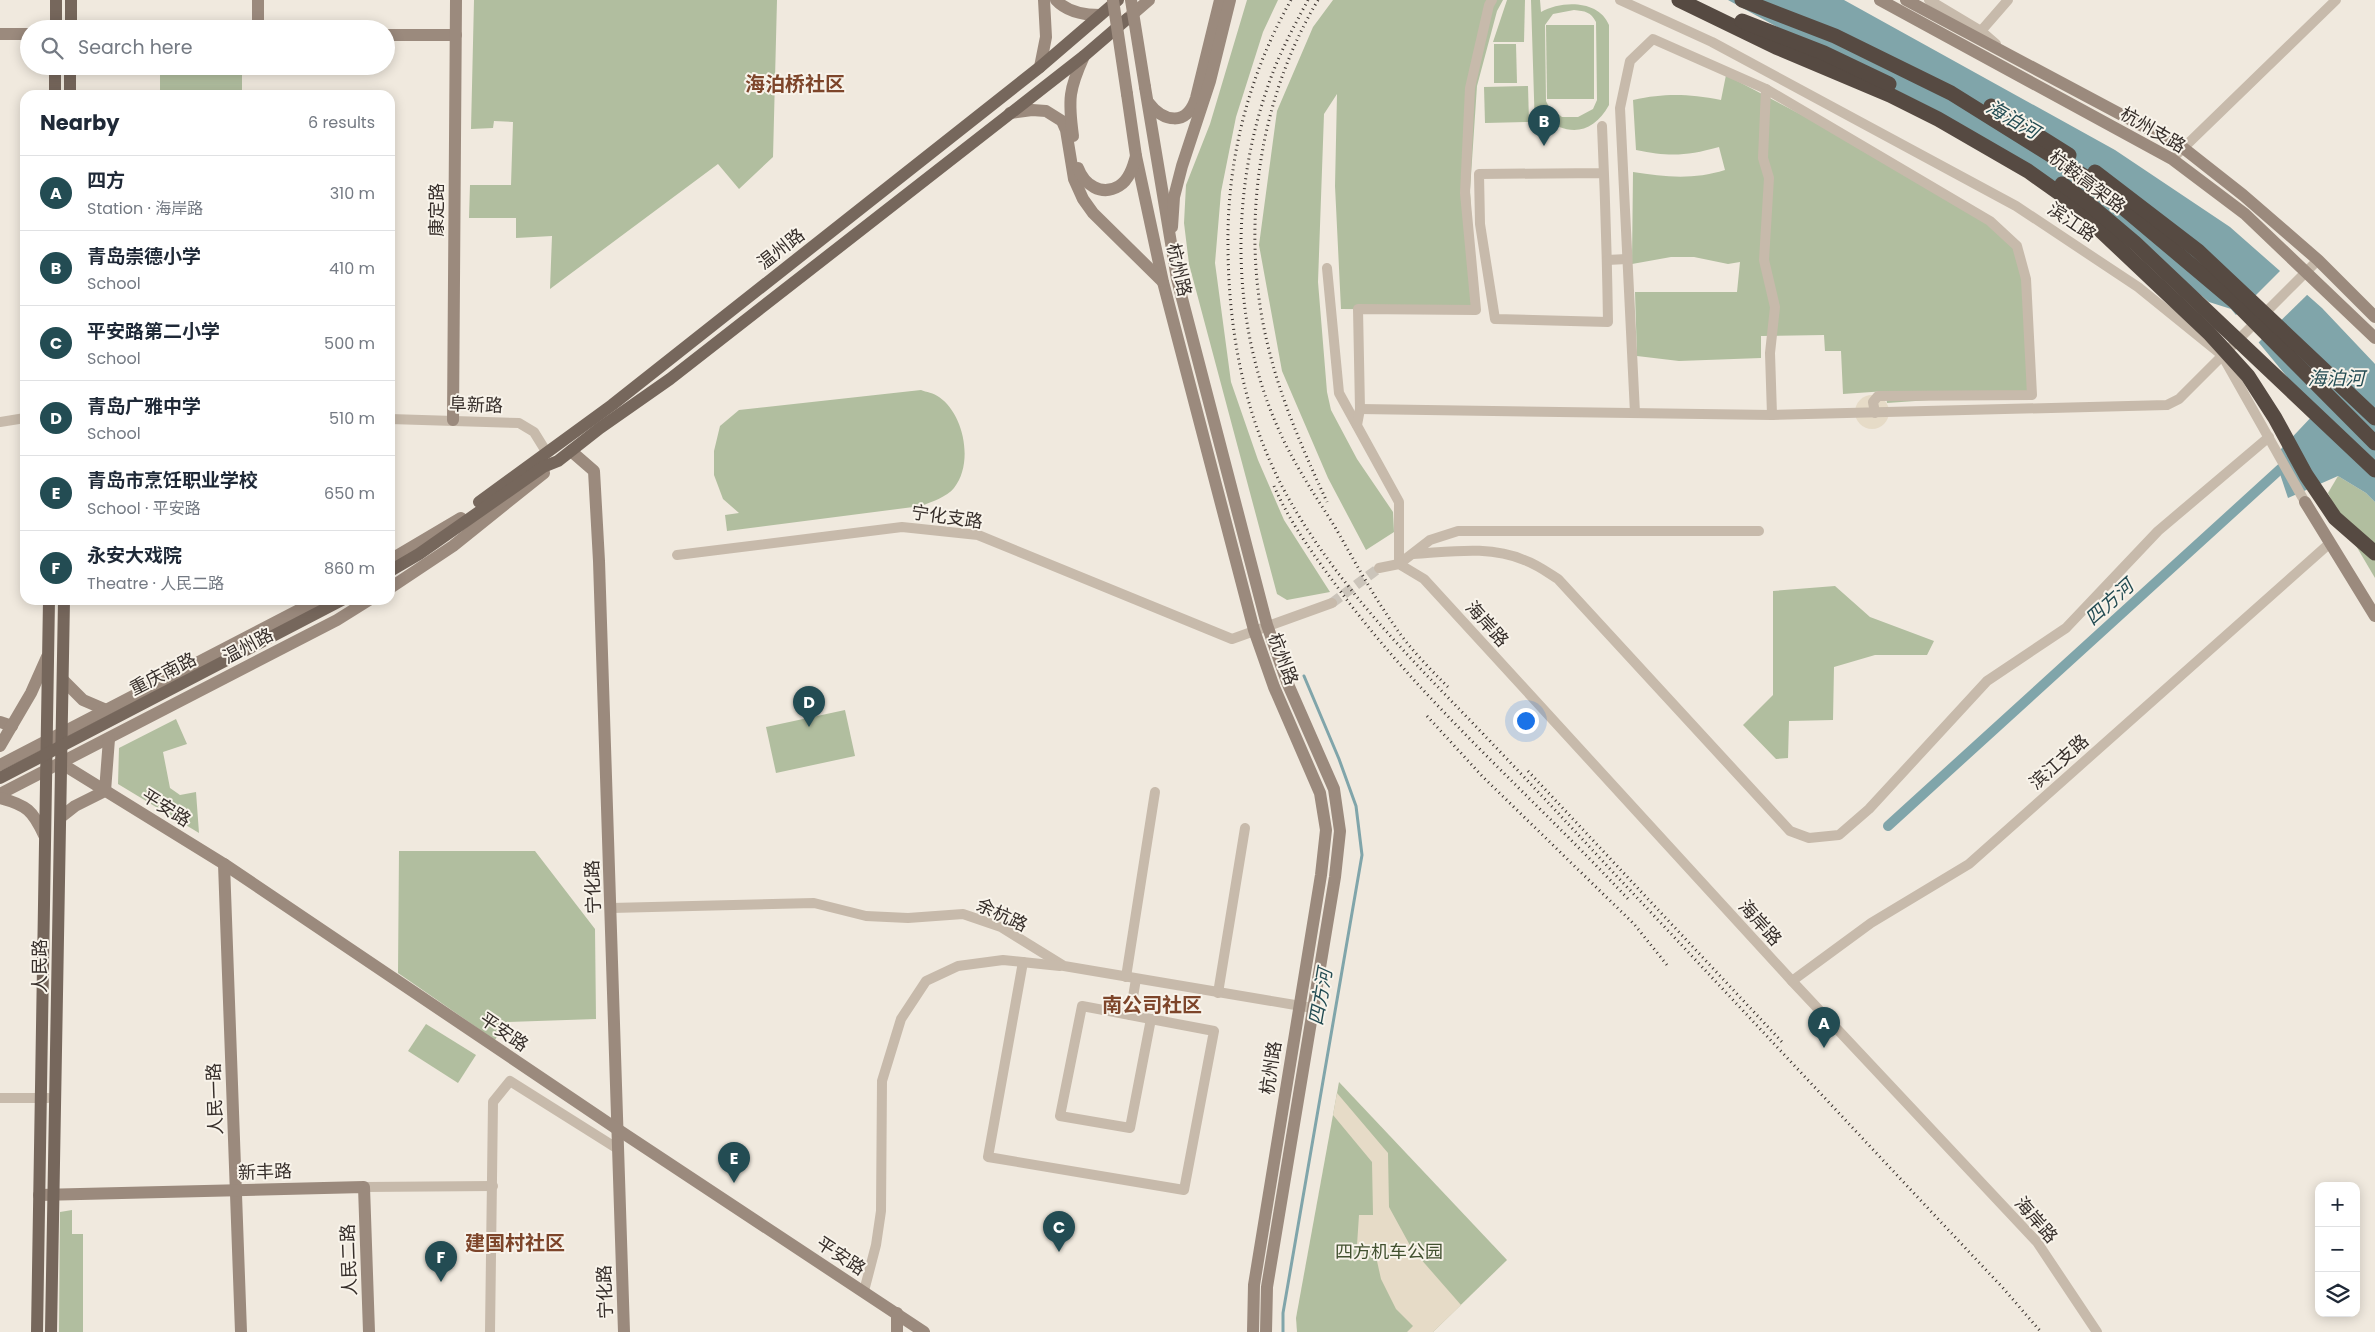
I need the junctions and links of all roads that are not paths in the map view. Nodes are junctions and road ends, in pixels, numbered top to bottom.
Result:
1 (56, 0) edge
2 (71, 0) edge
3 (258, 0) edge
4 (456, 0) edge
5 (1044, 0) edge
6 (1056, 0) edge
7 (1112, 0) edge
8 (1118, 0) edge
9 (1131, 0) edge
10 (1149, 0) edge
11 (1220, 0) edge
12 (1230, 0) edge
13 (1492, 0) edge
14 (1620, 0) edge
15 (1679, 0) edge
16 (1690, 0) edge
17 (1742, 0) edge
18 (1880, 0) edge
19 (1906, 0) edge
20 (1929, 0) edge
21 (2008, 0) edge
22 (2336, 0) edge
23 (1100, 15) junction
24 (56, 20) edge
25 (71, 20) edge
26 (258, 20) edge
27 (1812, 28) junction
28 (1981, 31) junction
29 (0, 34) edge
30 (20, 34) edge
31 (1954, 34) junction
32 (395, 35) edge
33 (456, 35) junction
34 (1084, 56) junction
35 (2010, 56) junction
36 (1040, 67) junction
37 (56, 75) edge
38 (70, 75) edge
39 (1766, 89) junction
40 (55, 90) edge
41 (70, 90) edge
42 (1148, 102) junction
43 (1010, 113) junction
44 (1602, 126) dead end
45 (2182, 147) junction
46 (1136, 156) junction
47 (2172, 159) junction
48 (1604, 174) junction
49 (1170, 245) junction
50 (1627, 259) junction
51 (1607, 260) junction
52 (2318, 260) junction
53 (1327, 268) dead end
54 (2308, 272) junction
55 (1163, 282) junction
56 (2375, 317) edge
57 (2375, 338) edge
58 (2226, 352) junction
59 (1360, 409) junction
60 (1635, 413) junction
61 (1875, 414) junction
62 (1772, 416) junction
63 (2375, 418) edge
64 (20, 419) edge
65 (395, 419) edge
66 (453, 420) junction
67 (0, 422) edge
68 (1357, 425) junction
69 (2269, 437) junction
70 (2375, 443) edge
71 (571, 451) junction
72 (547, 453) junction
73 (558, 461) junction
74 (2375, 470) edge
75 (2305, 502) joint
76 (460, 518) junction
77 (1760, 531) dead end
78 (2330, 543) junction
79 (2375, 553) edge
80 (419, 554) junction
81 (1413, 554) junction
82 (677, 555) dead end
83 (395, 557) edge
84 (1399, 564) junction
85 (395, 568) edge
86 (1378, 568) tunnel mouth
87 (395, 585) edge
88 (1332, 603) tunnel mouth
89 (48, 605) edge
90 (64, 605) edge
91 (308, 605) edge
92 (332, 605) edge
93 (362, 605) edge
94 (2375, 616) edge
95 (1267, 625) junction
96 (1254, 630) junction
97 (47, 657) junction
98 (63, 680) junction
99 (104, 709) junction
100 (6, 724) edge
101 (62, 733) junction
102 (109, 739) junction
103 (46, 742) junction
104 (0, 746) edge
105 (62, 764) junction
106 (0, 765) edge
107 (45, 772) junction
108 (0, 778) edge
109 (105, 791) junction
110 (1155, 792) dead end
111 (0, 794) edge
112 (0, 798) edge
113 (60, 817) junction
114 (1245, 828) dead end
115 (44, 836) junction
116 (224, 864) junction
117 (611, 908) junction
118 (1023, 962) junction
119 (1064, 966) junction
120 (1126, 977) junction
121 (1136, 979) junction
122 (1792, 981) junction
123 (1218, 993) junction
124 (1299, 1006) junction
125 (1313, 1008) junction
126 (1130, 1015) junction
127 (1151, 1019) junction
128 (0, 1098) edge
129 (42, 1098) junction
130 (56, 1098) junction
131 (617, 1129) junction
132 (618, 1149) junction
133 (493, 1186) junction
134 (364, 1187) junction
135 (236, 1191) junction
136 (39, 1195) junction
137 (54, 1195) junction
138 (864, 1291) junction
139 (897, 1314) junction
140 (37, 1332) edge
141 (51, 1332) edge
142 (241, 1332) edge
143 (369, 1332) edge
144 (490, 1332) edge
145 (624, 1332) edge
146 (897, 1332) edge
147 (924, 1332) edge
148 (1253, 1332) edge
149 (1266, 1332) edge
150 (2097, 1332) edge

1 - 24 main road
2 - 25 main road
3 - 26 main road
4 - 33 main road, 康定路
5 - 36 main road
6 - 23 main road
7 - 46 main road, 杭州路, bridge
8 - 23 main road, 温州路
9 - 42 main road, 杭州路, bridge
10 - 34 main road, 温州路
11 - 42 main road
12 - 49 main road
13 - 59 street
14 - 58 street, 滨江路
15 - 79 highway, bridge
16 - 74 highway, 杭鞍高架路, bridge
17 - 27 highway, 杭鞍高架路, bridge
18 - 31 main road, 杭州支路
19 - 31 main road, 杭州支路
20 - 28 street
21 - 28 street
22 - 45 street
23 - 36 main road, 温州路
27 - 63 highway, bridge
27 - 70 highway, 杭鞍高架路, bridge
28 - 35 street
29 - 30 main road
31 - 35 main road, 杭州支路
31 - 47 main road, 杭州支路
32 - 33 main road
33 - 66 main road, 康定路
34 - 43 main road, 温州路
34 - 46 main road
35 - 45 main road, 杭州支路
36 - 72 main road, 温州路
37 - 40 main road
38 - 41 main road
39 - 50 street
39 - 61 street
39 - 62 street
42 - 49 main road, 杭州路
43 - 55 main road
43 - 71 main road, 温州路
44 - 48 street
45 - 47 street
45 - 52 main road, 杭州支路
46 - 55 main road, 杭州路
47 - 54 main road, 杭州支路
48 - 51 street
48 - 51 street
49 - 95 main road, 杭州路
50 - 51 street
50 - 60 street
52 - 54 street
52 - 56 main road, 杭州支路
53 - 68 street
54 - 57 main road, 杭州支路
54 - 58 street, bridge
55 - 96 main road, 杭州路
58 - 61 street
58 - 69 street, 滨江路
59 - 60 street
59 - 68 street
60 - 62 street
61 - 62 street
64 - 67 street
65 - 66 street, 阜新路
66 - 72 street, 阜新路
68 - 84 street
69 - 75 street, 滨江路
69 - 81 street
71 - 73 main road, 温州路
71 - 117 main road, 宁化路
72 - 76 main road, 温州路
73 - 80 main road, 温州路
73 - 87 main road, 温州路
75 - 78 main road, 滨江路
76 - 80 main road, 温州路
76 - 83 main road, 温州路
77 - 81 street
78 - 94 main road, 滨江路
78 - 122 street, 滨江支路
80 - 85 main road
81 - 84 street
82 - 96 street, 宁化支路
84 - 86 street
84 - 122 street, 海岸路
88 - 95 street
89 - 97 main road, 人民路
90 - 98 main road, 人民路
91 - 99 main road, 温州路
92 - 108 main road, 重庆南路, bridge
93 - 102 main road, 温州路
95 - 96 street
95 - 125 main road, 杭州路
96 - 124 main road, 杭州路
97 - 100 main road
97 - 103 main road, 人民路
98 - 99 main road
98 - 101 main road, 人民路
99 - 101 main road, 温州路
100 - 104 main road
101 - 103 main road
101 - 105 main road, 人民路
102 - 105 main road, 温州路
102 - 109 main road
103 - 106 main road
103 - 107 main road, 人民路
105 - 107 main road
105 - 109 main road, 平安路
105 - 113 main road, 人民路
107 - 111 main road
107 - 115 main road, 人民路
109 - 113 main road
109 - 116 main road, 平安路
110 - 120 street
112 - 115 main road
113 - 130 main road, 人民路
114 - 123 street
115 - 129 main road, 人民路
116 - 131 main road, 平安路
116 - 135 main road, 人民一路
117 - 119 street, 余杭路
117 - 131 main road, 宁化路
118 - 119 street
118 - 127 street
118 - 138 street
119 - 120 street, 余杭路
120 - 121 street, 余杭路
121 - 123 street, 余杭路
121 - 126 street
122 - 150 street, 海岸路
123 - 124 street, 余杭路
124 - 125 street, 余杭路
124 - 148 main road, 杭州路
125 - 149 main road, 杭州路
126 - 127 street
126 - 127 street
128 - 129 street
129 - 130 street
129 - 136 main road, 人民路
130 - 137 main road, 人民路
131 - 132 main road, 宁化路
131 - 138 main road, 平安路
132 - 133 street
132 - 145 main road, 宁化路
133 - 134 street, 新丰路
133 - 144 street
134 - 135 main road, 新丰路
134 - 143 main road, 人民二路
135 - 137 main road, 新丰路
135 - 142 main road, 人民一路
136 - 137 main road, 新丰路
136 - 140 main road, 人民路
137 - 141 main road, 人民路
138 - 139 main road, 平安路
139 - 146 main road
139 - 147 main road, 平安路

